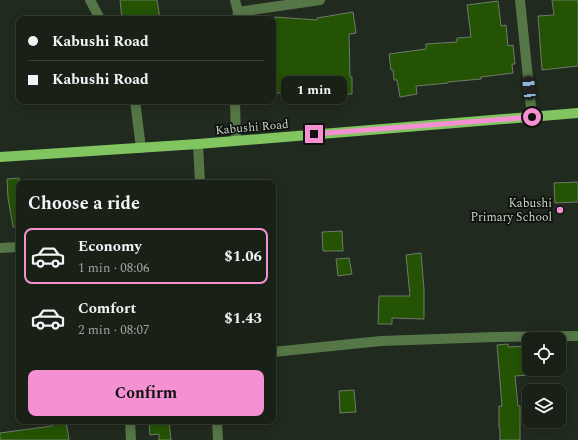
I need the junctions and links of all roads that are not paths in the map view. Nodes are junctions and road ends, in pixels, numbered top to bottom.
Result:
1 (90, 0) edge
2 (235, 0) edge
3 (320, 0) edge
4 (520, 0) edge
5 (237, 15) edge
6 (98, 16) edge
7 (135, 104) edge
8 (235, 104) edge
9 (578, 113) edge
10 (532, 117) junction
11 (236, 141) junction
12 (198, 144) junction
13 (141, 148) junction
14 (0, 157) edge
15 (200, 180) edge
16 (16, 247) edge
17 (0, 248) edge
18 (578, 336) edge
19 (276, 352) edge
20 (130, 424) edge
21 (217, 424) edge
22 (131, 440) edge
23 (218, 440) edge

1 - 6 street
2 - 5 street
3 - 5 street
4 - 10 street
7 - 13 street
8 - 11 street
9 - 10 main road, Kabushi Road
10 - 11 main road, Kabushi Road
11 - 12 main road, Kabushi Road
12 - 13 main road, Kabushi Road
12 - 15 street
13 - 14 main road, Kabushi Road
16 - 17 street
18 - 19 street
20 - 22 street
21 - 23 street

